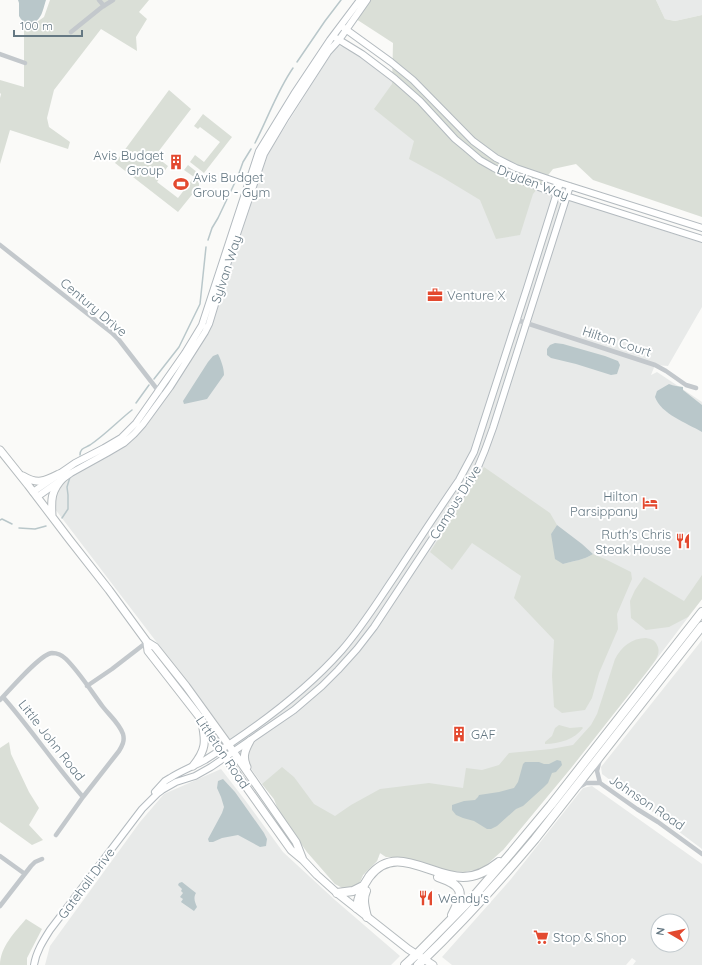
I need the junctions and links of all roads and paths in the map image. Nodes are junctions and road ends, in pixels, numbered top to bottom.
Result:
1 (99, 0) edge
2 (113, 0) edge
3 (360, 0) edge
4 (368, 0) edge
5 (104, 6) junction
6 (344, 27) junction
7 (71, 32) dead end
8 (336, 38) junction
9 (0, 54) edge
10 (25, 63) dead end
11 (560, 183) junction
12 (570, 186) junction
13 (557, 193) junction
14 (567, 196) junction
15 (702, 228) edge
16 (702, 239) edge
17 (0, 245) edge
18 (517, 320) junction
19 (526, 324) junction
20 (696, 388) dead end
21 (161, 394) junction
22 (0, 450) edge
23 (19, 474) junction
24 (61, 476) junction
25 (35, 494) junction
26 (52, 516) junction
27 (702, 612) edge
28 (702, 626) edge
29 (147, 642) junction
30 (87, 686) junction
31 (2, 698) edge
32 (201, 719) junction
33 (250, 741) junction
34 (228, 744) junction
35 (221, 749) junction
36 (233, 752) junction
37 (601, 755) junction
38 (225, 757) junction
39 (193, 766) junction
40 (250, 775) junction
41 (600, 783) junction
42 (571, 793) junction
43 (83, 797) junction
44 (146, 805) junction
45 (56, 835) dead end
46 (511, 853) junction
47 (702, 854) edge
48 (0, 856) edge
49 (42, 859) dead end
50 (303, 860) junction
51 (24, 874) junction
52 (363, 886) junction
53 (337, 893) junction
54 (0, 906) edge
55 (357, 908) junction
56 (367, 917) junction
57 (449, 922) junction
58 (420, 959) edge
59 (34, 965) edge
60 (405, 965) edge
61 (433, 965) edge

1 - 5 street
2 - 5 street
3 - 6 street, Sylvan Way
4 - 6 street, Sylvan Way
5 - 7 street
6 - 8 street, Sylvan Way
6 - 11 street, Dryden Way
8 - 13 street, Dryden Way
8 - 21 street, Sylvan Way
9 - 10 street
11 - 12 street, Dryden Way
11 - 13 street, Campus Drive
12 - 14 street, Campus Drive
12 - 15 street, Dryden Way
13 - 14 street, Dryden Way
13 - 18 street, Campus Drive
14 - 16 street, Dryden Way
14 - 19 street, Campus Drive
17 - 21 street, Century Drive
18 - 19 street, Hilton Court
18 - 34 street, Campus Drive
19 - 20 street, Hilton Court
19 - 33 street, Campus Drive
21 - 24 street, Sylvan Way
22 - 23 main road, Littleton Road
23 - 24 main road
23 - 25 main road, Littleton Road
24 - 25 street, Sylvan Way
24 - 26 main road
25 - 26 main road, Littleton Road
26 - 29 main road, Littleton Road
27 - 46 highway
28 - 37 highway
29 - 30 street
29 - 32 main road, Littleton Road
29 - 34 main road, Littleton Road
30 - 31 street
30 - 43 street
31 - 43 street, Little John Road
32 - 35 main road, Littleton Road
32 - 39 main road
33 - 36 street, Campus Drive
33 - 40 main road
34 - 35 street, Gatehall Drive
34 - 36 main road, Littleton Road
35 - 38 main road, Littleton Road
35 - 39 street, Gatehall Drive
36 - 38 street, Gatehall Drive
36 - 40 main road, Littleton Road
37 - 41 street, Johnson Road
37 - 42 highway
38 - 44 street, Gatehall Drive
38 - 50 main road, Littleton Road
39 - 44 street, Gatehall Drive
40 - 50 main road, Littleton Road
41 - 42 street, Johnson Road
41 - 47 street, Johnson Road
42 - 58 highway
43 - 45 street
44 - 59 street, Gatehall Drive
46 - 52 highway
46 - 57 highway
48 - 51 street
49 - 51 street
50 - 53 main road, Littleton Road
51 - 54 street
52 - 53 highway
52 - 55 highway
53 - 55 main road, Littleton Road
55 - 56 main road, Littleton Road
56 - 57 highway
56 - 58 main road, Littleton Road
57 - 58 highway
58 - 60 highway
58 - 61 main road, Littleton Road

